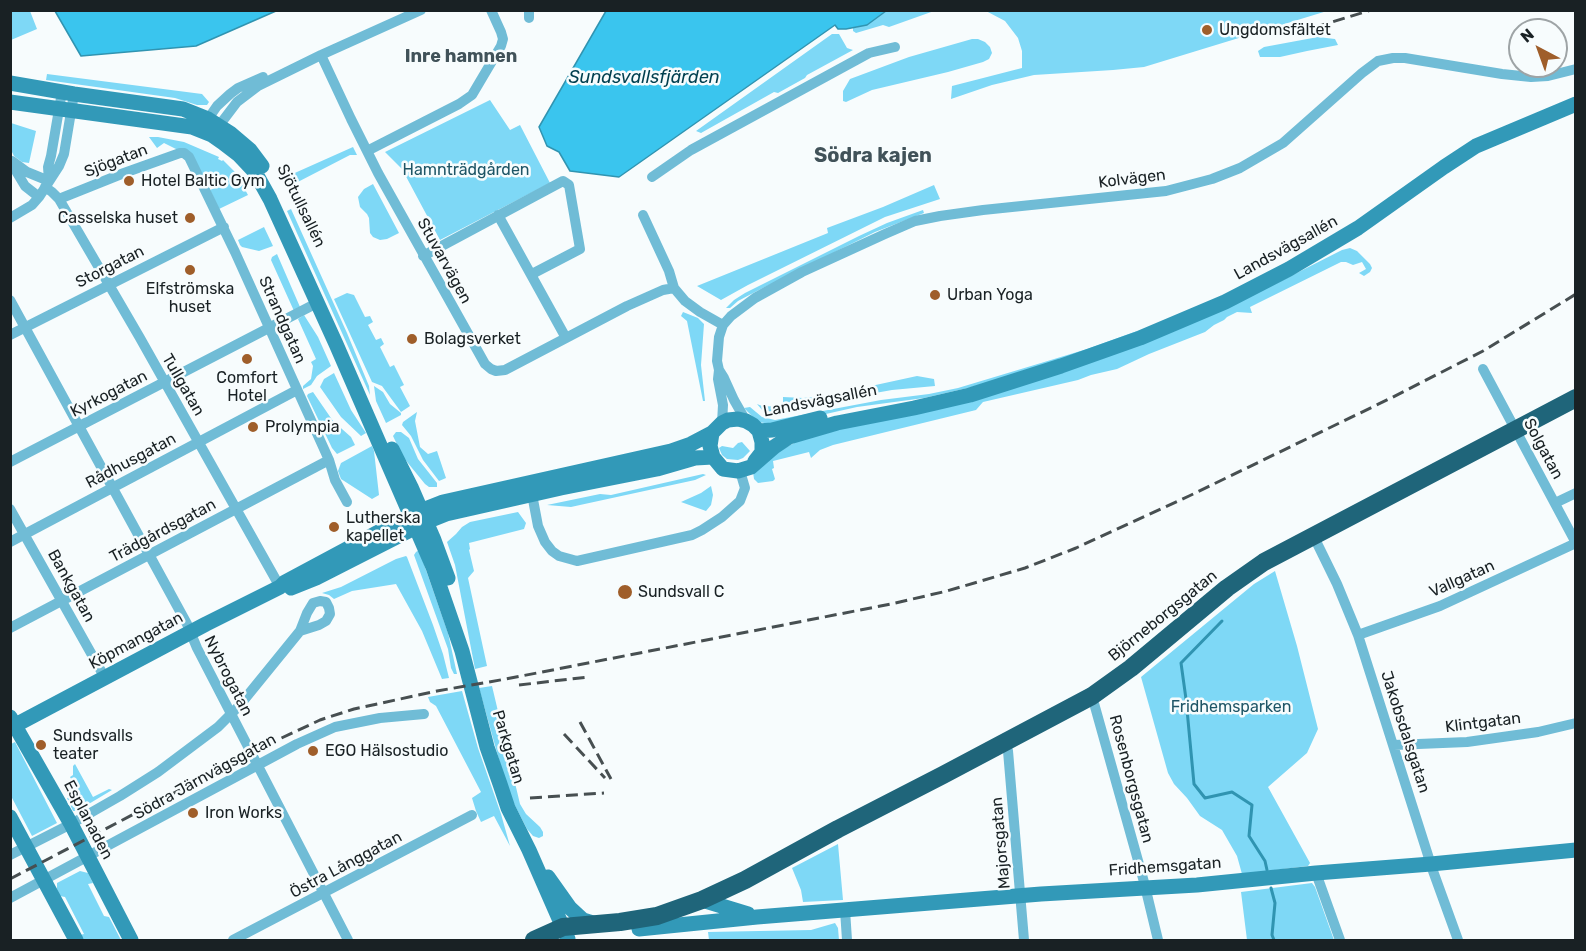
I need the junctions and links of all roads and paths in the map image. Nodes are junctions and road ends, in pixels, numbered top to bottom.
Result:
1 (421, 10) edge
2 (491, 10) edge
3 (895, 47) dead end
4 (321, 55) junction
5 (1575, 69) edge
6 (10, 83) edge
7 (68, 93) junction
8 (10, 102) edge
9 (1575, 104) edge
10 (65, 109) junction
11 (211, 128) junction
12 (367, 151) junction
13 (184, 153) joint
14 (10, 160) edge
15 (652, 177) dead end
16 (15, 180) edge
17 (44, 188) junction
18 (59, 200) junction
19 (498, 215) junction
20 (643, 215) dead end
21 (10, 218) edge
22 (226, 232) junction
23 (423, 256) junction
24 (532, 274) junction
25 (108, 285) junction
26 (674, 288) junction
27 (10, 300) edge
28 (317, 303) junction
29 (723, 325) junction
30 (26, 327) junction
31 (269, 328) junction
32 (10, 335) edge
33 (566, 338) junction
34 (1483, 369) dead end
35 (719, 370) junction
36 (164, 383) junction
37 (995, 387) junction
38 (297, 390) junction
39 (1575, 398) edge
40 (747, 421) junction
41 (80, 426) junction
42 (717, 428) junction
43 (1516, 430) junction
44 (759, 431) junction
45 (198, 442) junction
46 (713, 458) junction
47 (329, 460) junction
48 (10, 462) edge
49 (745, 469) junction
50 (114, 487) junction
51 (531, 489) junction
52 (1575, 493) edge
53 (347, 502) dead end
54 (1555, 503) junction
55 (10, 509) edge
56 (236, 509) junction
57 (418, 518) junction
58 (25, 535) junction
59 (1313, 535) junction
60 (10, 542) edge
61 (1575, 543) edge
62 (150, 554) junction
63 (280, 587) junction
64 (62, 601) junction
65 (10, 628) edge
66 (300, 631) dead end
67 (189, 633) junction
68 (1358, 635) junction
69 (105, 678) junction
70 (1092, 696) junction
71 (424, 714) dead end
72 (232, 715) junction
73 (12, 723) edge
74 (1575, 723) edge
75 (1005, 742) junction
76 (1394, 745) junction
77 (258, 766) junction
78 (472, 815) dead end
79 (10, 817) edge
80 (72, 824) junction
81 (26, 846) junction
82 (1575, 850) edge
83 (10, 855) edge
84 (88, 857) junction
85 (1431, 864) junction
86 (1316, 873) junction
87 (44, 880) junction
88 (1145, 889) junction
89 (324, 894) junction
90 (1021, 895) junction
91 (10, 898) edge
92 (705, 906) junction
93 (845, 910) junction
94 (756, 917) junction
95 (639, 928) junction
96 (565, 931) edge
97 (76, 940) edge
98 (131, 940) edge
99 (233, 940) edge
100 (348, 940) edge
101 (534, 940) edge
102 (847, 940) edge
103 (1024, 940) edge
104 (1158, 940) edge
105 (1340, 940) edge
106 (1458, 940) edge

1 - 4 street
2 - 12 street
3 - 15 street
4 - 11 street
4 - 12 street, Stuvarvägen
5 - 29 street, Kolvägen
6 - 7 main road, Sjötullsallén
7 - 10 street
7 - 11 main road, Sjötullsallén
8 - 10 main road, Sjötullsallén
9 - 37 main road, Landsvägsallén
10 - 11 main road, Sjötullsallén
10 - 17 street
11 - 28 main road, Sjötullsallén
11 - 57 main road, Sjötullsallén
12 - 23 street, Stuvarvägen
13 - 18 street, Sjögatan
13 - 22 street, Strandgatan
14 - 16 street, Tullgatan
14 - 17 street
16 - 17 street, Tullgatan
17 - 18 street, Tullgatan
17 - 21 street
18 - 25 street, Tullgatan
19 - 23 street
19 - 24 street
19 - 24 street
20 - 26 street
22 - 25 street, Storgatan
22 - 31 street, Strandgatan
23 - 33 street, Stuvarvägen
24 - 33 street
25 - 30 street, Storgatan
25 - 36 street, Tullgatan
26 - 29 street
26 - 33 street, Stuvarvägen
27 - 30 street, Nybrogatan
28 - 31 street, Kyrkogatan
28 - 57 main road, Sjötullsallén
29 - 35 street
30 - 32 street, Storgatan
30 - 41 street, Nybrogatan
31 - 36 street, Kyrkogatan
31 - 38 street, Strandgatan
34 - 43 street, Solgatan
35 - 40 street
35 - 42 street
36 - 41 street, Kyrkogatan
36 - 45 street, Tullgatan
37 - 44 main road, Landsvägsallén
37 - 49 main road, Landsvägsallén
38 - 45 street, Rådhusgatan
38 - 47 street, Strandgatan
39 - 43 highway, Björneborgsgatan
40 - 42 main road, Landsvägsallén
40 - 44 main road, Landsvägsallén
41 - 48 street, Kyrkogatan
41 - 50 street, Nybrogatan
42 - 46 main road
42 - 51 main road, Landsvägsallén
43 - 54 street, Solgatan
43 - 59 highway, Björneborgsgatan
44 - 49 main road, Landsvägsallén
45 - 50 street, Rådhusgatan
45 - 56 street, Tullgatan
46 - 49 main road
46 - 51 main road, Landsvägsallén
47 - 53 street, Strandgatan
47 - 56 street, Trädgårdsgatan
49 - 51 street
50 - 58 street, Rådhusgatan
50 - 62 street, Nybrogatan
51 - 57 main road, Landsvägsallén
52 - 54 street
54 - 61 street, Solgatan
55 - 58 street, Bankgatan
56 - 62 street, Trädgårdsgatan
56 - 63 street, Tullgatan
57 - 63 main road, Köpmangatan
57 - 96 main road, Parkgatan
58 - 60 street, Rådhusgatan
58 - 64 street, Bankgatan
59 - 68 street, Jakobsdalsgatan
59 - 70 highway, Björneborgsgatan
61 - 68 street, Vallgatan
62 - 64 street, Trädgårdsgatan
62 - 67 street, Nybrogatan
63 - 67 main road, Köpmangatan
64 - 65 street, Trädgårdsgatan
64 - 69 street, Bankgatan
66 - 72 street
67 - 69 main road, Köpmangatan
67 - 72 street, Nybrogatan
68 - 76 street, Jakobsdalsgatan
69 - 73 main road, Köpmangatan
70 - 75 highway, Björneborgsgatan
70 - 88 street, Rosenborgsgatan
71 - 77 street, Södra Järnvägsgatan
72 - 77 street, Nybrogatan
72 - 80 street
73 - 80 main road, Esplanaden
74 - 76 street, Klintgatan
75 - 90 street, Majorsgatan
75 - 92 highway, Björneborgsgatan
76 - 85 street, Jakobsdalsgatan
77 - 84 street, Södra Järnvägsgatan
77 - 89 street, Nybrogatan
78 - 89 street, Östra Långgatan
79 - 81 main road
80 - 81 street
80 - 84 main road, Esplanaden
81 - 83 street
81 - 87 main road
82 - 85 main road, Fridhemsgatan
84 - 87 street, Södra Järnvägsgatan
84 - 98 main road, Esplanaden
85 - 86 main road, Fridhemsgatan
85 - 106 street, Jakobsdalsgatan
86 - 88 main road, Fridhemsgatan
86 - 105 street
87 - 91 street, Södra Järnvägsgatan
87 - 97 main road
88 - 90 main road, Fridhemsgatan
88 - 104 street, Rosenborgsgatan
89 - 99 street, Östra Långgatan
89 - 100 street, Nybrogatan
90 - 93 main road, Fridhemsgatan
90 - 103 street, Majorsgatan
92 - 94 main road, Fridhemsgatan
92 - 95 highway, Fridhemsgatan
92 - 96 highway
93 - 94 main road, Fridhemsgatan
93 - 102 street
94 - 95 main road, Fridhemsgatan
95 - 96 highway, Fridhemsgatan
96 - 101 highway

